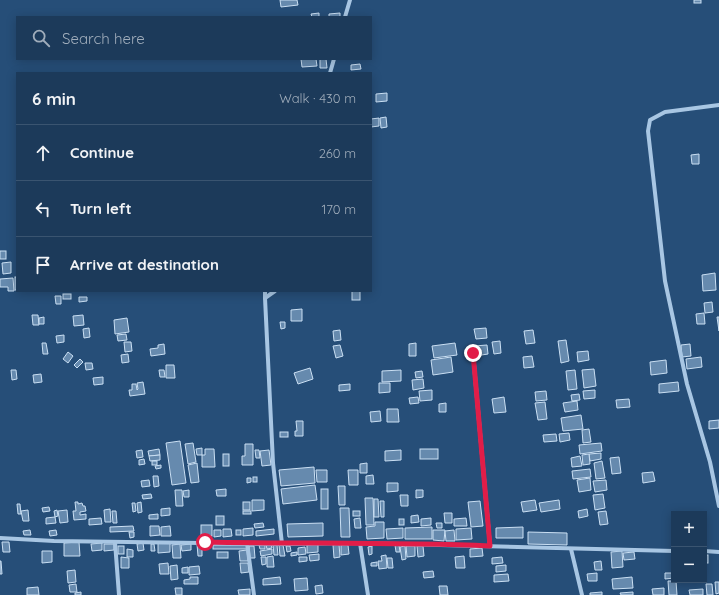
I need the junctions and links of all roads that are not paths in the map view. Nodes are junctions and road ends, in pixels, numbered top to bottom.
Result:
1 (350, 0) edge
2 (345, 16) edge
3 (334, 60) edge
4 (330, 72) edge
5 (719, 104) edge
6 (265, 292) edge
7 (274, 292) edge
8 (265, 298) junction
9 (473, 353) dead end
10 (719, 506) edge
11 (0, 538) edge
12 (115, 542) junction
13 (247, 543) junction
14 (360, 543) junction
15 (282, 544) junction
16 (490, 546) junction
17 (571, 549) junction
18 (671, 551) edge
19 (707, 551) edge
20 (719, 552) edge
21 (119, 595) edge
22 (254, 595) edge
23 (368, 595) edge
24 (582, 595) edge

1 - 2 street
3 - 4 street
5 - 10 street
6 - 8 street
7 - 8 street
8 - 15 street
9 - 16 street
11 - 12 street
12 - 13 street
12 - 21 street
13 - 15 street
13 - 22 street
14 - 15 street
14 - 16 street
14 - 23 street
16 - 17 street
17 - 18 street
17 - 24 street
19 - 20 street

